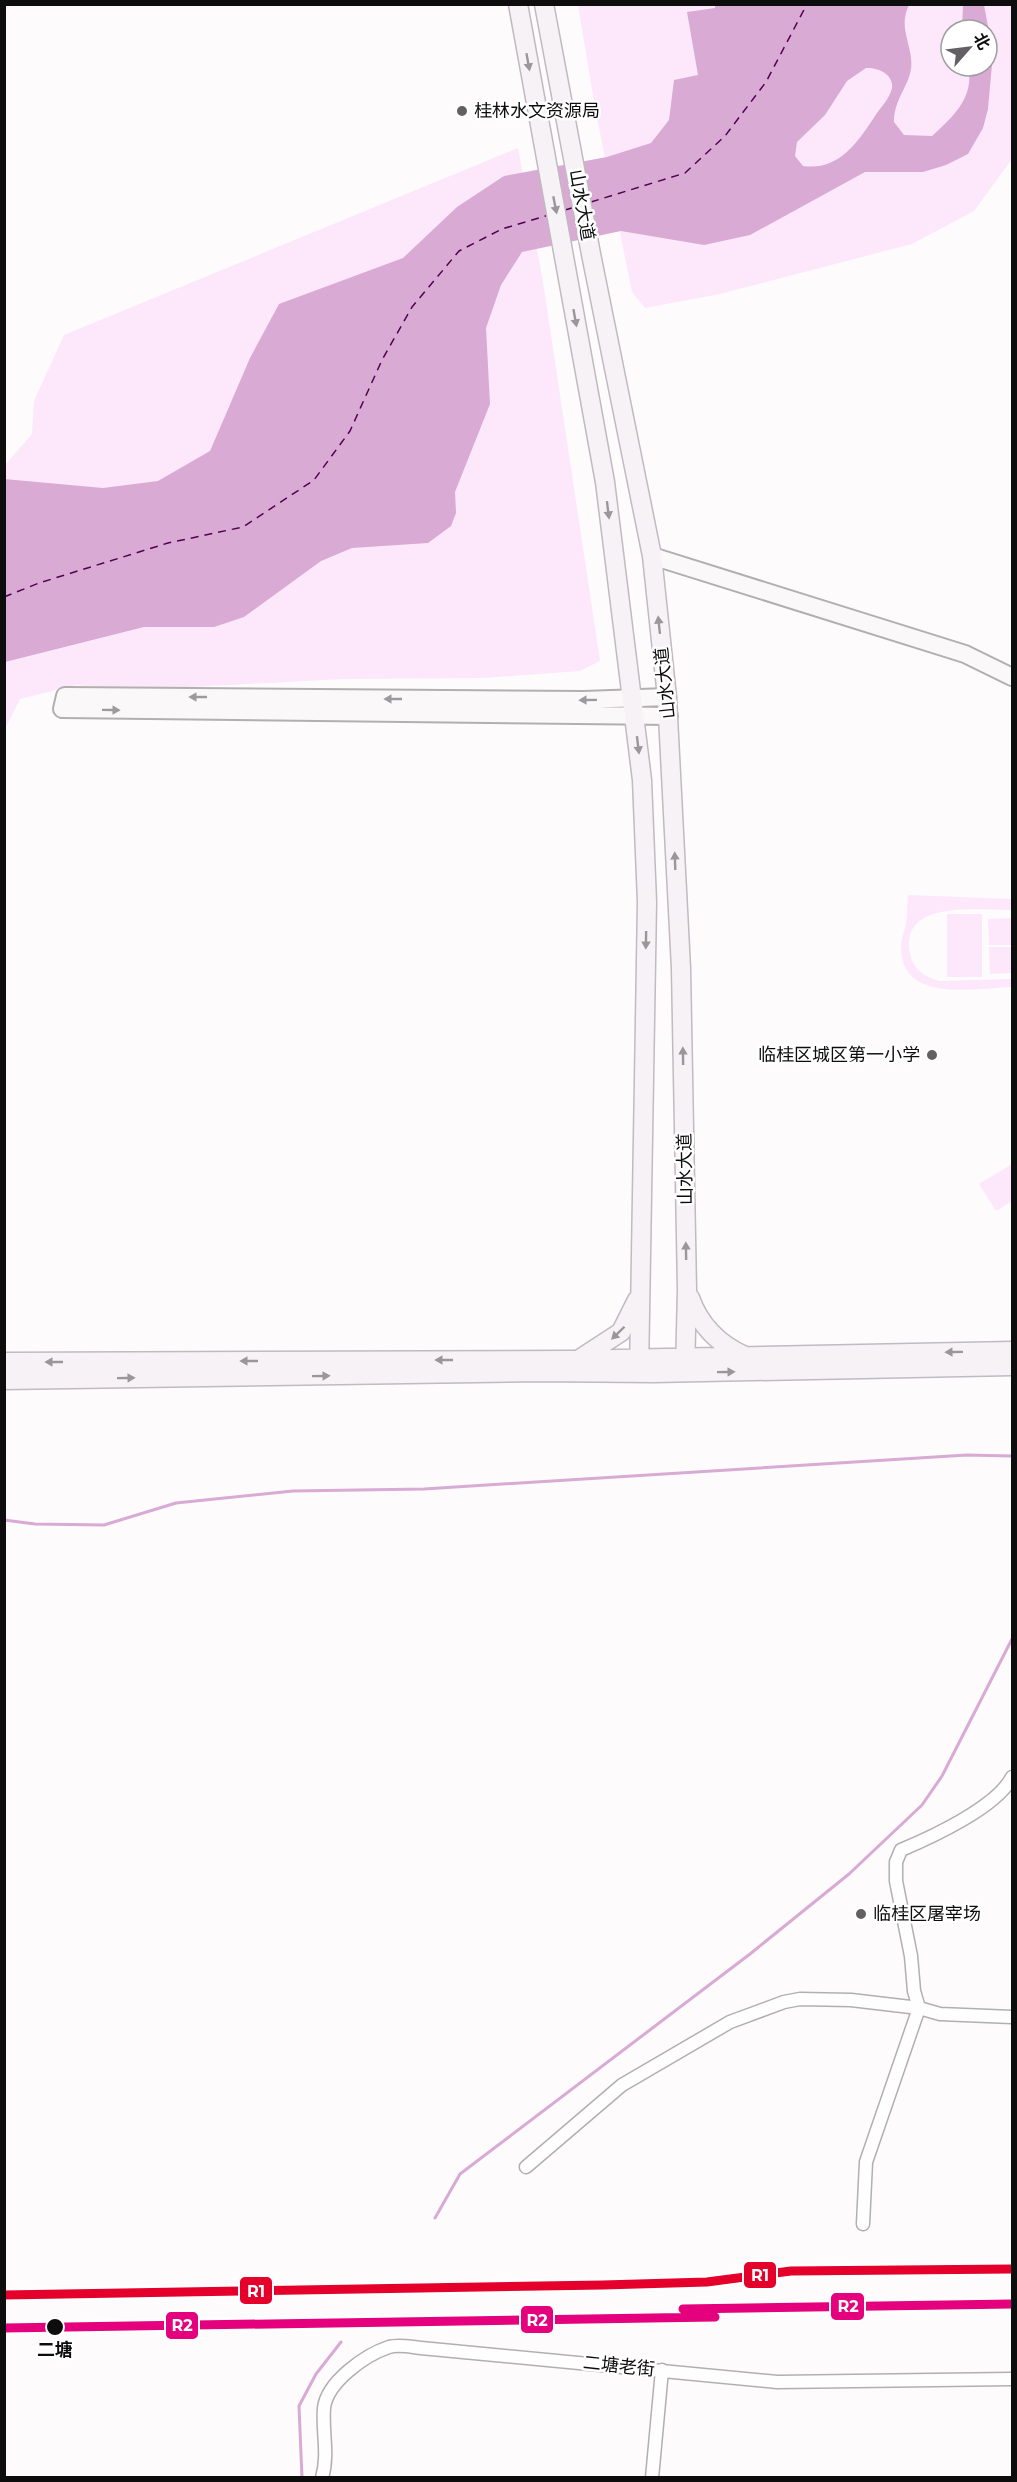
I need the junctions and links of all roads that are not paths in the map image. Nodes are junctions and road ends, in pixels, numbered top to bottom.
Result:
1 (518, 4) edge
2 (544, 4) edge
3 (652, 556) junction
4 (1012, 677) edge
5 (667, 698) junction
6 (633, 707) junction
7 (669, 716) junction
8 (640, 1290) junction
9 (687, 1290) junction
10 (1012, 1351) edge
11 (747, 1356) junction
12 (577, 1360) junction
13 (4, 1362) edge
14 (639, 1365) junction
15 (686, 1365) junction
16 (1012, 1366) edge
17 (4, 1380) edge
18 (1012, 1777) edge
19 (919, 2008) junction
20 (1012, 2017) edge
21 (526, 2167) dead end
22 (863, 2224) dead end
23 (662, 2370) junction
24 (1012, 2379) edge
25 (322, 2478) edge
26 (652, 2478) edge

1 -> 6 main road, 山水大道
2 - 3 main road, 山水大道
3 - 4 street
5 -> 3 main road, 山水大道
5 - 6 street
5 - 7 main road, 山水大道
6 -> 6 street
6 - 7 street
6 -> 8 main road, 山水大道
9 -> 7 main road, 山水大道
8 -> 12 main road
8 - 14 main road, 山水大道
9 - 11 main road
9 - 15 main road, 山水大道
10 -> 11 main road
11 - 15 main road
12 -> 13 main road
12 - 14 main road
14 - 15 main road
17 -> 14 main road
15 -> 16 main road
18 - 19 street
19 - 20 street
19 - 21 street
19 - 22 street
23 - 24 street, 二塘老街
23 - 25 street, 二塘老街
23 - 26 street

